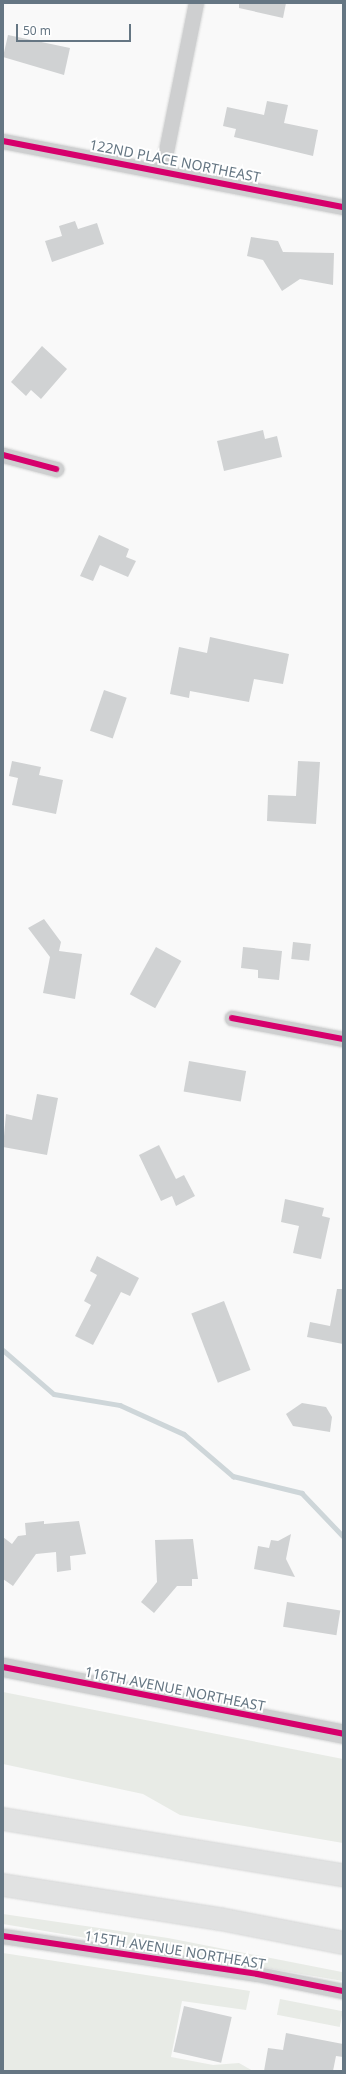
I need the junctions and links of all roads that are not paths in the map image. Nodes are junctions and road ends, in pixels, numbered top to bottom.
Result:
1 (196, 3) edge
2 (3, 141) edge
3 (162, 171) junction
4 (343, 207) edge
5 (3, 455) edge
6 (56, 469) dead end
7 (232, 1018) dead end
8 (343, 1039) edge
9 (3, 1667) edge
10 (343, 1734) edge
11 (3, 1819) edge
12 (202, 1853) junction
13 (343, 1875) edge
14 (3, 1885) edge
15 (343, 1889) edge
16 (3, 1936) edge
17 (343, 1943) edge
18 (343, 1991) edge

1 - 3 street
2 - 3 street, 122ND PLACE NORTHEAST
3 - 4 street, 122ND PLACE NORTHEAST
5 - 6 street
7 - 8 street
9 - 10 street, 116TH AVENUE NORTHEAST
11 - 12 highway
12 - 13 highway
12 - 15 highway
14 - 17 highway
16 - 18 street, 115TH AVENUE NORTHEAST

